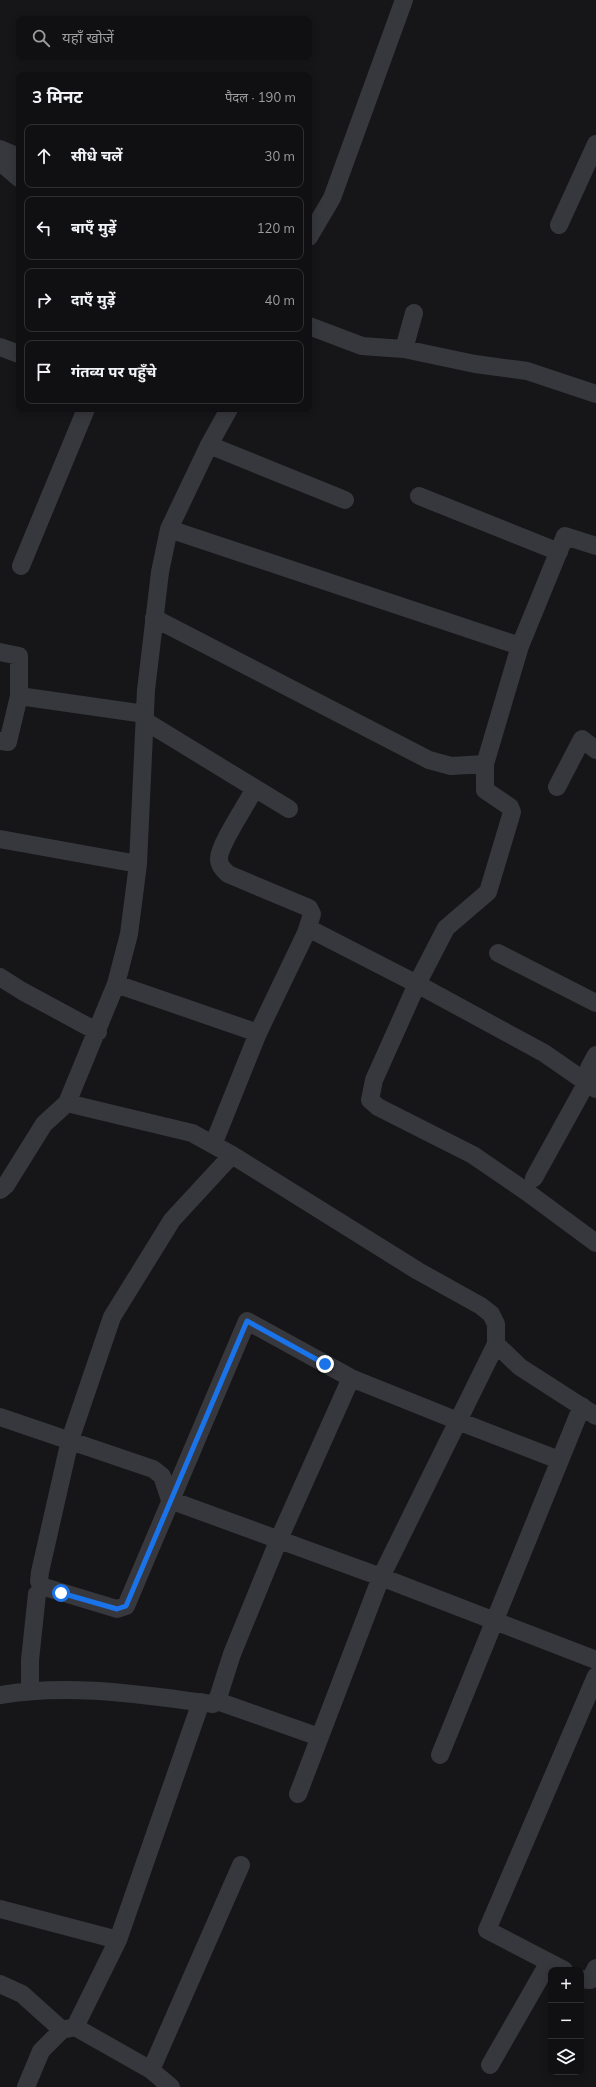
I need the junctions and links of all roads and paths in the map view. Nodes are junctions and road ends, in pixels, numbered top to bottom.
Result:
1 (404, 0) edge
2 (596, 144) edge
3 (0, 149) edge
4 (16, 156) edge
5 (0, 162) edge
6 (16, 175) edge
7 (559, 224) dead end
8 (312, 232) edge
9 (414, 313) dead end
10 (312, 327) edge
11 (0, 347) edge
12 (404, 349) junction
13 (16, 353) edge
14 (596, 394) edge
15 (85, 412) edge
16 (227, 412) edge
17 (209, 445) junction
18 (419, 496) dead end
19 (345, 500) dead end
20 (169, 529) junction
21 (596, 546) edge
22 (559, 552) junction
23 (21, 566) dead end
24 (154, 618) junction
25 (520, 646) junction
26 (0, 652) edge
27 (19, 696) junction
28 (145, 717) junction
29 (0, 740) edge
30 (596, 750) edge
31 (485, 764) junction
32 (255, 788) junction
33 (557, 788) dead end
34 (290, 809) dead end
35 (0, 839) edge
36 (138, 864) junction
37 (308, 928) junction
38 (498, 953) dead end
39 (0, 977) edge
40 (116, 984) junction
41 (417, 984) junction
42 (596, 1003) edge
43 (98, 1032) junction
44 (258, 1033) junction
45 (596, 1055) edge
46 (591, 1086) edge
47 (67, 1103) junction
48 (213, 1145) junction
49 (232, 1155) junction
50 (534, 1178) dead end
51 (0, 1190) edge
52 (596, 1243) edge
53 (496, 1344) junction
54 (351, 1378) junction
55 (589, 1411) edge
56 (0, 1416) edge
57 (458, 1421) junction
58 (70, 1440) junction
59 (559, 1460) junction
60 (170, 1500) junction
61 (279, 1539) junction
62 (381, 1577) junction
63 (37, 1594) dead end
64 (494, 1620) junction
65 (596, 1660) edge
66 (596, 1676) edge
67 (30, 1690) junction
68 (0, 1695) edge
69 (209, 1702) junction
70 (320, 1738) junction
71 (440, 1756) dead end
72 (298, 1794) dead end
73 (241, 1865) dead end
74 (0, 1909) edge
75 (118, 1940) junction
76 (557, 1966) edge
77 (0, 1984) edge
78 (69, 2028) junction
79 (490, 2064) dead end
80 (151, 2070) junction
81 (26, 2087) edge
82 (171, 2087) edge

1 - 8 street
2 - 7 street
3 - 4 street
5 - 6 street
9 - 12 street
10 - 12 street
11 - 13 street
12 - 14 street
15 - 23 street
16 - 17 street
17 - 19 street
17 - 20 street
18 - 22 street
20 - 24 street
20 - 25 street
21 - 22 street
22 - 25 street
24 - 28 street
24 - 31 street
25 - 31 street
26 - 27 street
27 - 28 street
27 - 29 street
28 - 32 street
28 - 36 street
30 - 33 street
31 - 41 street
32 - 34 street
32 - 37 street
35 - 36 street
36 - 40 street
37 - 41 street
37 - 44 street
38 - 42 street
39 - 43 street
40 - 43 street
40 - 44 street
41 - 46 street
41 - 52 street
43 - 47 street
44 - 48 street
45 - 46 street
46 - 50 street
47 - 48 street
47 - 51 street
48 - 49 street
49 - 53 street
49 - 58 street
53 - 55 street
53 - 57 street
54 - 57 street
54 - 60 street
54 - 61 street
55 - 59 street
56 - 58 street
57 - 59 street
57 - 62 street
58 - 60 street
58 - 60 street
59 - 64 street
60 - 61 street
61 - 62 street
61 - 69 street
62 - 64 street
62 - 70 street
63 - 67 street
64 - 65 street
64 - 71 street
66 - 76 street
67 - 68 street
67 - 69 street
69 - 70 street
69 - 75 street
70 - 72 street
73 - 80 street
74 - 75 street
75 - 78 street
76 - 79 street
77 - 78 street
78 - 80 street
78 - 81 street
80 - 82 street

